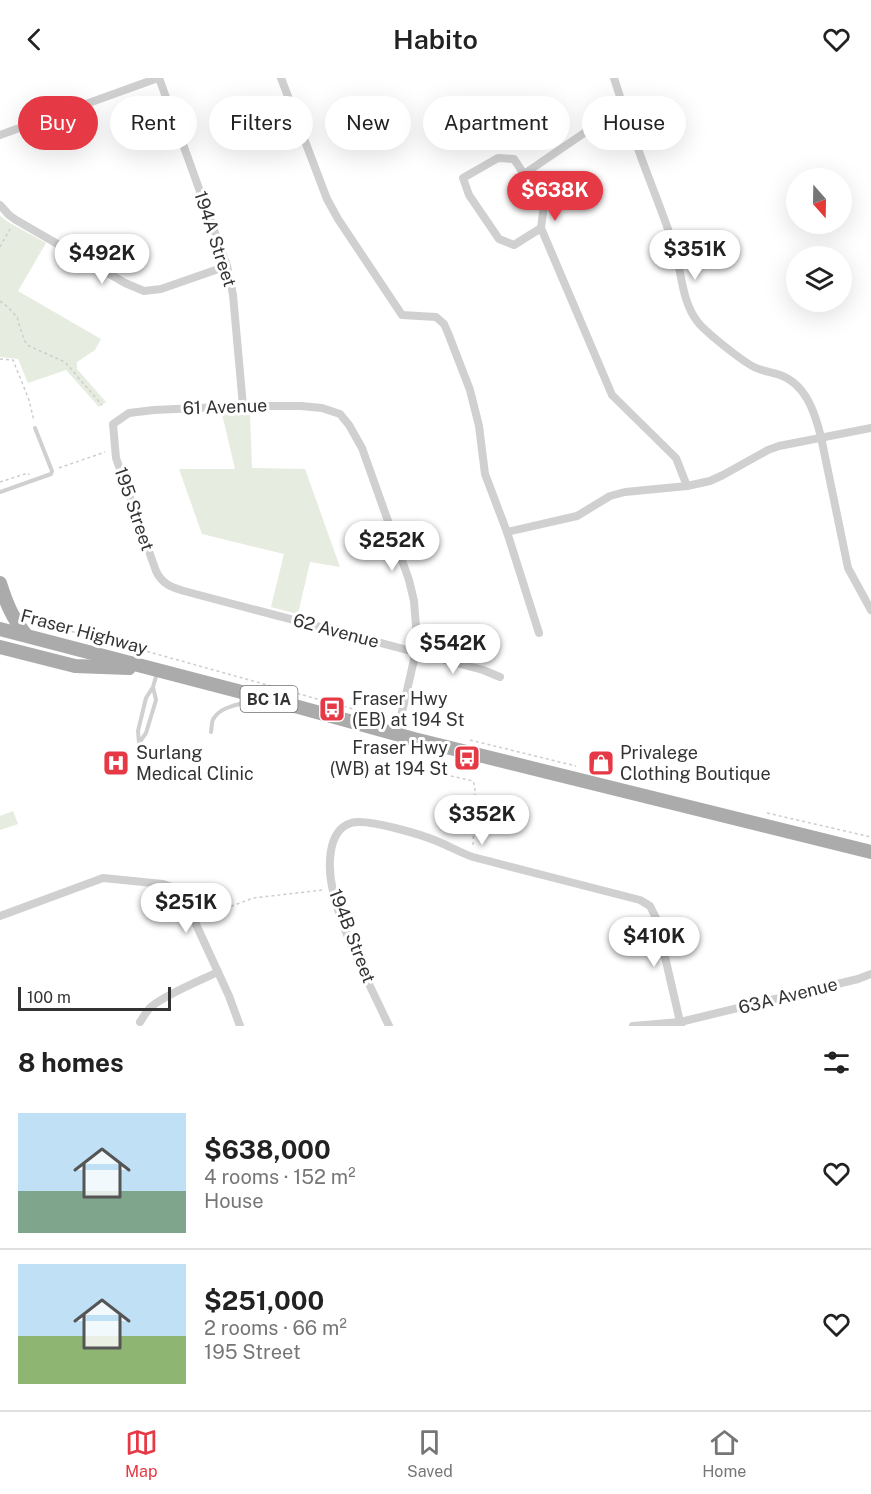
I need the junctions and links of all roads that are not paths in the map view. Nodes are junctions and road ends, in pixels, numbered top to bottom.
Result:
1 (159, 78) edge
2 (281, 78) edge
3 (614, 78) edge
4 (582, 134) edge
5 (0, 135) edge
6 (524, 174) junction
7 (0, 205) edge
8 (542, 228) junction
9 (226, 266) junction
10 (243, 406) junction
11 (113, 424) joint
12 (35, 428) road end
13 (871, 428) edge
14 (821, 437) junction
15 (687, 486) junction
16 (0, 492) edge
17 (507, 532) junction
18 (0, 583) edge
19 (170, 587) joint
20 (871, 610) edge
21 (0, 629) edge
22 (539, 633) dead end
23 (26, 635) junction
24 (0, 646) edge
25 (416, 651) junction
26 (158, 670) junction
27 (500, 677) dead end
28 (153, 687) junction
29 (264, 698) junction
30 (211, 732) dead end
31 (398, 735) junction
32 (871, 852) edge
33 (0, 916) edge
34 (218, 972) junction
35 (871, 974) edge
36 (140, 1022) dead end
37 (680, 1024) edge
38 (240, 1026) edge
39 (389, 1026) edge
40 (633, 1026) edge

1 - 5 street
1 - 9 street, 194A Street
2 - 17 street
3 - 14 street
4 - 6 street
6 - 8 street
6 - 8 street
7 - 9 street
8 - 15 street
9 - 10 street, 194A Street
10 - 11 street, 61 Avenue
10 - 25 street, 61 Avenue
11 - 19 street, 195 Street
12 - 16 lane
13 - 14 street
14 - 15 street
14 - 20 street
15 - 17 street
17 - 22 street
18 - 23 main road
19 - 25 street, 62 Avenue
21 - 23 main road, Fraser Highway / BC 1A
23 - 26 main road, Fraser Highway / BC 1A
24 - 26 main road, Fraser Highway
25 - 27 street, 62 Avenue
25 - 31 street
26 - 28 lane
26 - 29 main road, Fraser Highway / BC 1A
28 - 28 lane
29 - 30 lane
29 - 31 main road, Fraser Highway / BC 1A
31 - 32 main road, Fraser Highway / BC 1A
33 - 34 street
34 - 36 street
34 - 38 street
35 - 37 street, 63A Avenue
37 - 39 street, 194B Street
37 - 40 street, 63A Avenue

